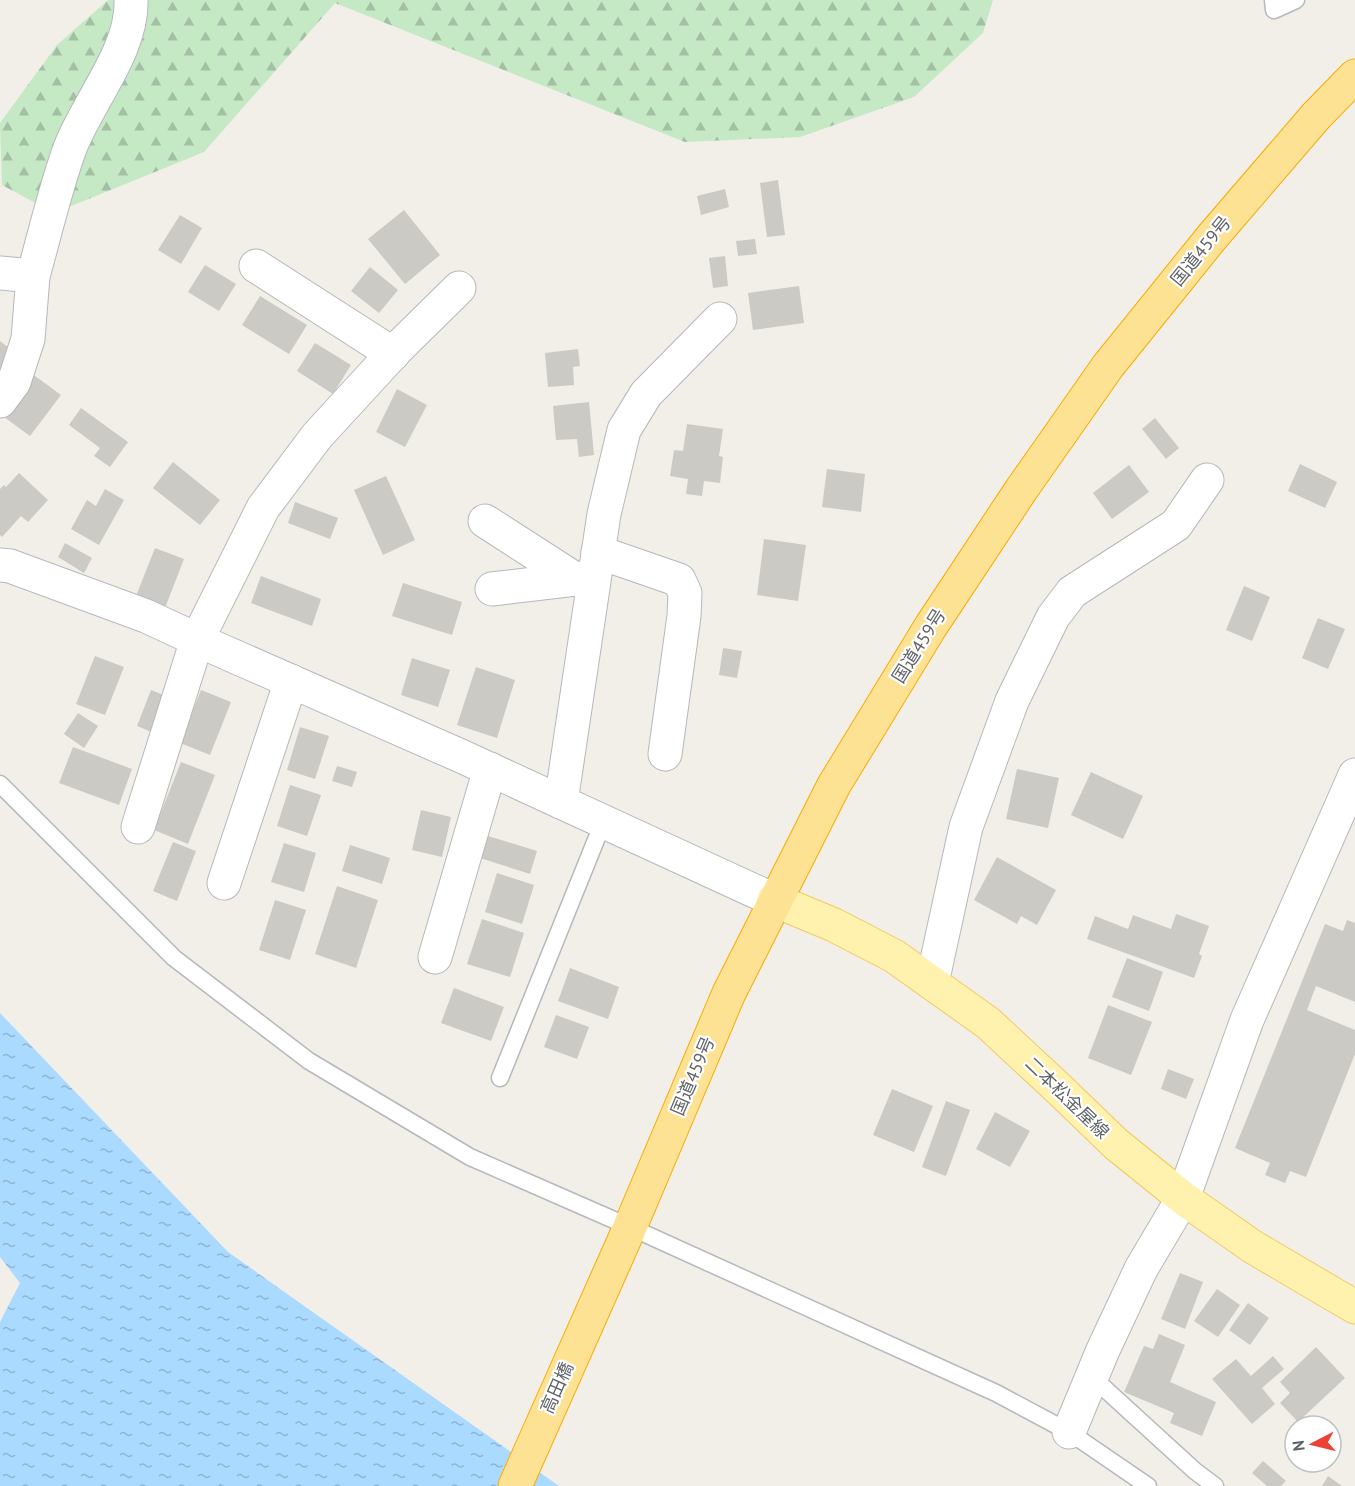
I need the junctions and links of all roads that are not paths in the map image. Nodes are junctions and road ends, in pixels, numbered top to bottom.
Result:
1 (131, 0) edge
2 (1273, 0) edge
3 (1296, 0) edge
4 (1355, 76) edge
5 (256, 266) dead end
6 (0, 273) edge
7 (33, 276) junction
8 (459, 288) dead end
9 (720, 319) dead end
10 (393, 354) junction
11 (0, 401) edge
12 (1207, 480) dead end
13 (485, 521) dead end
14 (0, 565) edge
15 (589, 569) junction
16 (492, 589) dead end
17 (196, 640) junction
18 (291, 681) junction
19 (665, 754) dead end
20 (490, 769) junction
21 (1355, 775) edge
22 (0, 784) edge
23 (561, 802) junction
24 (604, 820) junction
25 (138, 827) dead end
26 (224, 883) dead end
27 (774, 900) junction
28 (435, 957) dead end
29 (932, 983) junction
30 (500, 1078) dead end
31 (1183, 1198) junction
32 (630, 1227) junction
33 (600, 1290) joint
34 (1355, 1307) edge
35 (1092, 1377) junction
36 (1069, 1432) junction
37 (515, 1486) edge
38 (1148, 1486) edge
39 (1215, 1486) edge

1 - 7 street
2 - 3 lane
4 - 27 highway, 国道459号
5 - 10 street
6 - 7 street
7 - 11 street
8 - 10 street
9 - 15 street
10 - 17 street
12 - 29 street
13 - 15 street
14 - 17 street
15 - 16 street
15 - 19 street
15 - 23 street
17 - 18 street
17 - 25 street
18 - 20 street
18 - 26 street
20 - 23 street
20 - 28 street
21 - 31 street
22 - 32 lane
23 - 24 street
24 - 27 street
24 - 30 lane
27 - 29 main road, 二本松金屋線
27 - 32 highway, 国道459号
29 - 31 main road, 二本松金屋線
31 - 34 main road, 二本松金屋線
31 - 35 street
32 - 33 highway, 国道459号
32 - 36 lane
33 - 37 highway, 高田橋
35 - 36 street
35 - 39 lane
36 - 38 lane

